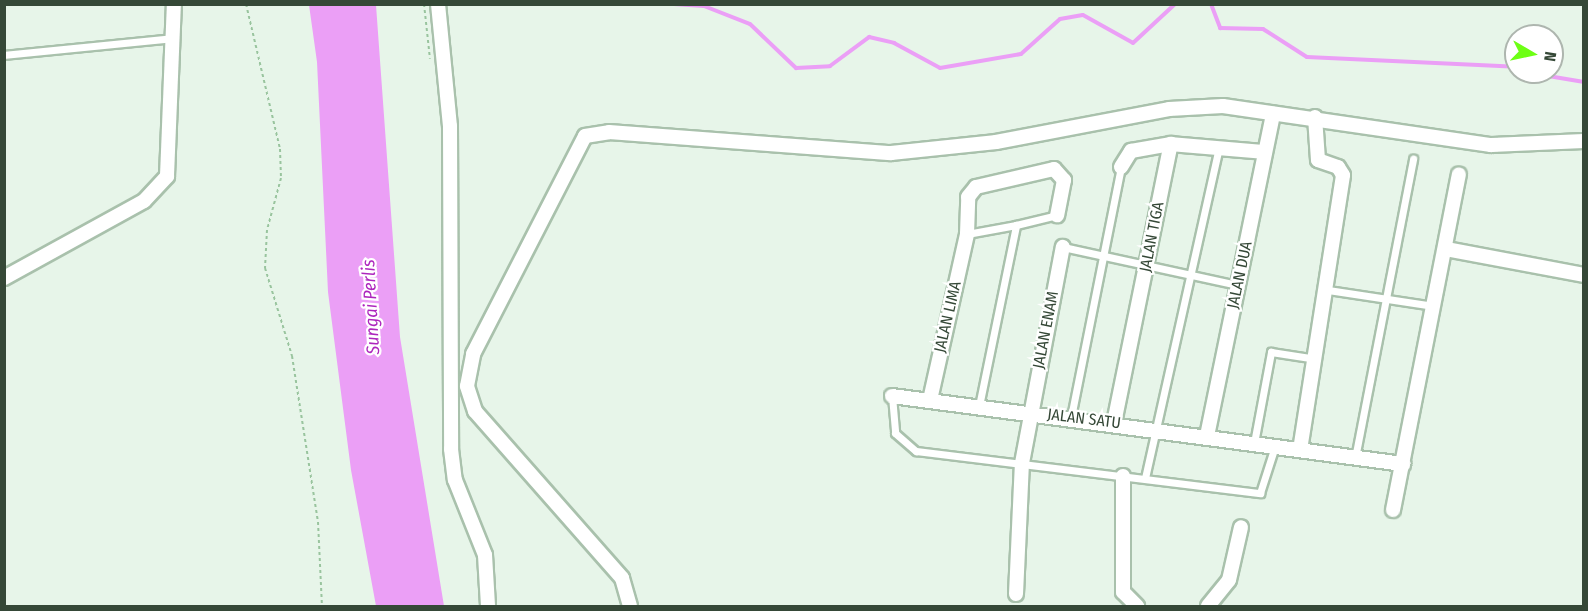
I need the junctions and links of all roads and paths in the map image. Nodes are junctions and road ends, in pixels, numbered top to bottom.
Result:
1 (174, 4) edge
2 (246, 4) edge
3 (438, 4) edge
4 (175, 38) junction
5 (4, 55) edge
6 (1273, 114) junction
7 (1315, 117) junction
8 (1584, 141) edge
9 (1171, 144) junction
10 (1219, 146) junction
11 (1265, 152) junction
12 (1413, 159) dead end
13 (1121, 167) joint
14 (1459, 174) dead end
15 (1057, 215) joint
16 (1016, 225) junction
17 (967, 234) junction
18 (1063, 247) joint
19 (1446, 249) junction
20 (1103, 255) junction
21 (1147, 265) junction
22 (1191, 275) junction
23 (1584, 275) edge
24 (4, 278) edge
25 (1238, 285) junction
26 (1328, 290) junction
27 (1386, 299) junction
28 (1434, 306) junction
29 (1316, 358) junction
30 (892, 396) joint
31 (930, 400) junction
32 (979, 406) junction
33 (1029, 412) junction
34 (1071, 417) junction
35 (1114, 423) junction
36 (1157, 430) junction
37 (1207, 436) junction
38 (1254, 443) junction
39 (1275, 446) junction
40 (1300, 450) junction
41 (1355, 458) junction
42 (1022, 463) junction
43 (1403, 464) junction
44 (1123, 476) junction
45 (1145, 478) junction
46 (1393, 510) dead end
47 (1241, 527) dead end
48 (1016, 594) dead end
49 (322, 606) edge
50 (488, 606) edge
51 (630, 606) edge
52 (1137, 606) edge
53 (1208, 606) edge

1 - 4 street
2 - 49 path
3 - 50 street
4 - 5 lane
4 - 24 street
6 - 7 street
6 - 11 street, JALAN DUA
6 - 51 street
7 - 8 street
7 - 26 street
9 - 10 street
9 - 13 street
9 - 21 street, JALAN TIGA
10 - 11 street
10 - 22 lane
11 - 25 street, JALAN DUA
12 - 27 lane
13 - 20 lane
14 - 19 street
15 - 16 lane
15 - 17 street
16 - 17 lane
16 - 32 lane
17 - 31 street, JALAN LIMA
18 - 20 lane
18 - 33 street, JALAN ENAM
19 - 23 street
19 - 28 street
20 - 21 lane
20 - 34 lane
21 - 22 lane
21 - 35 street, JALAN TIGA
22 - 25 lane
22 - 36 lane
25 - 37 street, JALAN DUA
26 - 27 lane
26 - 29 street
27 - 28 lane
27 - 41 lane
28 - 43 street
29 - 38 lane
29 - 40 street
30 - 31 street, JALAN SATU
30 - 42 lane
31 - 32 street, JALAN SATU
32 - 33 street, JALAN SATU
33 - 34 street, JALAN SATU
33 - 42 street, JALAN ENAM
34 - 35 street, JALAN SATU
35 - 36 street, JALAN SATU
36 - 37 street, JALAN SATU
36 - 45 lane
37 - 38 street, JALAN SATU
38 - 39 street, JALAN SATU
39 - 40 street, JALAN SATU
39 - 45 lane
40 - 41 street, JALAN SATU
41 - 43 street, JALAN SATU
42 - 44 lane
42 - 48 street, JALAN ENAM
43 - 46 street
44 - 45 lane
44 - 52 street
47 - 53 street

